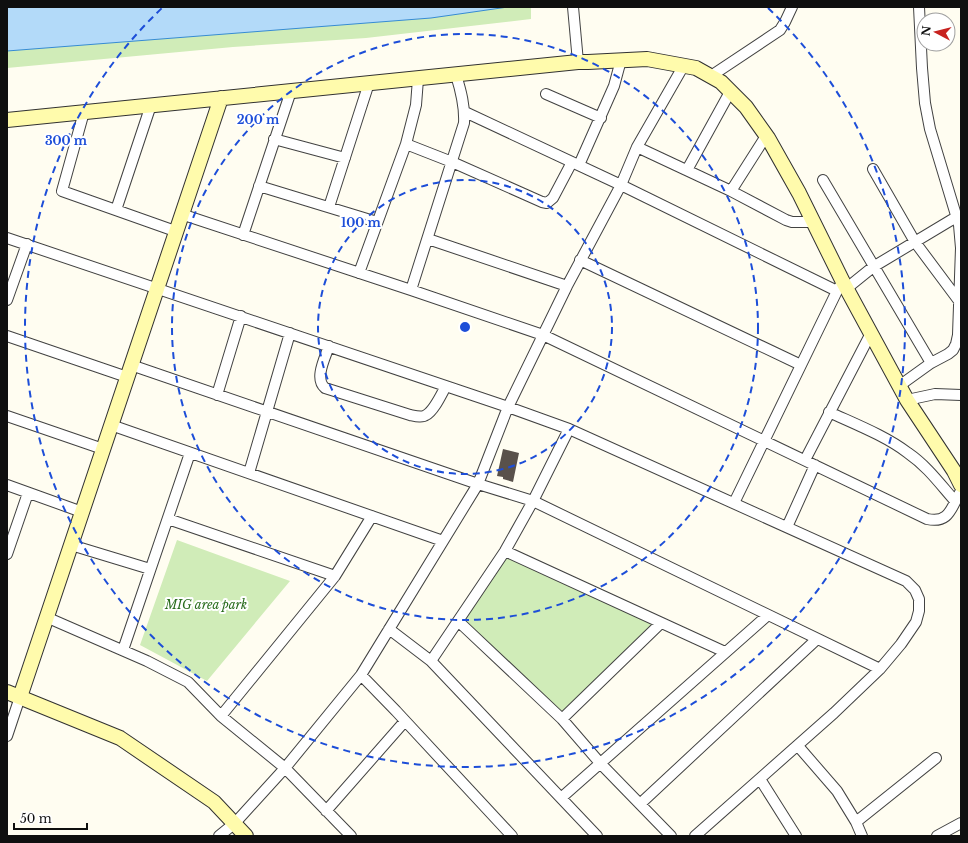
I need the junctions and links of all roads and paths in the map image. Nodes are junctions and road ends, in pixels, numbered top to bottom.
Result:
1 (573, 7) edge
2 (792, 7) edge
3 (919, 7) edge
4 (621, 60) junction
5 (578, 62) junction
6 (684, 65) junction
7 (456, 75) junction
8 (711, 76) junction
9 (418, 79) junction
10 (369, 83) junction
11 (291, 91) junction
12 (730, 92) junction
13 (546, 94) dead end
14 (221, 98) junction
15 (151, 105) junction
16 (84, 112) junction
17 (465, 112) junction
18 (601, 118) junction
19 (7, 120) edge
20 (766, 136) junction
21 (274, 139) junction
22 (406, 144) junction
23 (637, 147) junction
24 (345, 158) junction
25 (452, 162) junction
26 (575, 163) junction
27 (872, 169) dead end
28 (687, 170) junction
29 (823, 180) dead end
30 (621, 185) junction
31 (259, 186) junction
32 (731, 191) junction
33 (329, 207) junction
34 (116, 210) junction
35 (181, 214) junction
36 (958, 216) junction
37 (377, 222) junction
38 (814, 222) junction
39 (176, 231) junction
40 (243, 235) junction
41 (7, 238) edge
42 (428, 240) junction
43 (915, 242) junction
44 (26, 244) junction
45 (580, 260) junction
46 (873, 267) junction
47 (360, 273) junction
48 (567, 286) junction
49 (842, 287) junction
50 (157, 288) junction
51 (411, 290) junction
52 (7, 300) edge
53 (959, 301) junction
54 (241, 316) junction
55 (290, 333) junction
56 (871, 333) junction
57 (543, 335) junction
58 (7, 336) edge
59 (329, 346) junction
60 (931, 363) junction
61 (801, 365) junction
62 (129, 371) junction
63 (446, 386) junction
64 (899, 386) junction
65 (217, 394) junction
66 (961, 395) edge
67 (907, 400) junction
68 (508, 407) junction
69 (268, 412) junction
70 (829, 412) junction
71 (7, 416) edge
72 (111, 425) junction
73 (569, 429) junction
74 (764, 441) junction
75 (103, 448) junction
76 (190, 453) junction
77 (805, 460) junction
78 (815, 465) junction
79 (249, 473) junction
80 (960, 479) edge
81 (478, 484) junction
82 (7, 485) edge
83 (961, 491) edge
84 (28, 493) junction
85 (533, 501) junction
86 (955, 501) junction
87 (734, 503) junction
88 (82, 512) junction
89 (372, 516) junction
90 (168, 519) junction
91 (787, 528) junction
92 (443, 540) junction
93 (71, 545) junction
94 (505, 552) junction
95 (7, 554) edge
96 (150, 570) junction
97 (335, 576) junction
98 (768, 615) junction
99 (46, 617) junction
100 (458, 621) junction
101 (661, 623) junction
102 (389, 629) junction
103 (818, 639) junction
104 (123, 650) junction
105 (725, 652) junction
106 (430, 661) junction
107 (880, 669) junction
108 (361, 675) junction
109 (13, 694) edge
110 (221, 716) junction
111 (562, 719) junction
112 (405, 721) junction
113 (7, 736) edge
114 (798, 746) junction
115 (936, 758) dead end
116 (600, 764) junction
117 (285, 768) junction
118 (760, 778) junction
119 (561, 798) junction
120 (640, 804) junction
121 (326, 811) junction
122 (856, 822) junction
123 (235, 823) junction
124 (961, 823) edge
125 (508, 834) edge
126 (592, 834) edge
127 (219, 836) edge
128 (246, 836) edge
129 (351, 836) edge
130 (671, 836) edge
131 (695, 836) edge
132 (796, 836) edge
133 (862, 836) edge
134 (937, 836) edge

1 - 5 street
2 - 8 street
3 - 36 street
4 - 5 street
4 - 6 street
4 - 18 street
5 - 7 street
6 - 8 street
6 - 23 street
7 - 9 street
7 - 17 street
8 - 12 street
9 - 10 street
9 - 22 street
10 - 11 street
10 - 24 street
11 - 14 street
11 - 21 street
12 - 20 street
12 - 28 street
13 - 18 street
14 - 15 street
14 - 35 street
15 - 16 street
15 - 34 street
16 - 19 street
16 - 34 street
17 - 25 street
17 - 26 street
18 - 26 street
20 - 32 street
20 - 38 street
21 - 24 street
21 - 31 street
22 - 25 street
22 - 37 street
23 - 28 street
23 - 30 street
24 - 33 street
25 - 26 street
25 - 42 street
26 - 30 street
27 - 43 street
28 - 32 street
29 - 46 street
30 - 45 street
30 - 49 street
31 - 33 street
31 - 40 street
32 - 38 street
33 - 37 street
34 - 39 street
35 - 39 street
35 - 40 street
36 - 43 street
36 - 53 street
37 - 47 street
38 - 49 street
39 - 50 street
40 - 47 street
41 - 44 street
42 - 48 street
42 - 51 street
43 - 46 street
43 - 53 street
44 - 50 street
44 - 52 street
45 - 48 street
45 - 61 street
46 - 49 street
46 - 60 street
47 - 51 street
48 - 57 street
49 - 56 street
49 - 61 street
50 - 54 street
50 - 62 street
51 - 57 street
53 - 60 street
54 - 55 street
54 - 65 street
55 - 59 street
55 - 69 street
56 - 64 street
56 - 70 street
57 - 68 street
57 - 74 street
58 - 62 street
59 - 63 street
59 - 63 street
60 - 64 street
61 - 74 street
62 - 65 street
62 - 72 street
63 - 68 street
64 - 67 street
65 - 69 street
66 - 67 street
67 - 80 street
68 - 73 street
68 - 81 street
69 - 79 street
69 - 81 street
70 - 77 street
70 - 86 street
71 - 75 street
72 - 75 street
72 - 76 street
73 - 85 street
73 - 87 street
74 - 77 street
74 - 87 street
75 - 88 street
76 - 79 street
76 - 90 street
77 - 78 street
78 - 86 street
78 - 91 street
79 - 89 street
81 - 85 street
81 - 92 street
82 - 84 street
83 - 86 street
84 - 88 street
84 - 95 street
85 - 94 street
85 - 98 street
87 - 91 street
88 - 93 street
89 - 92 street
89 - 97 street
90 - 96 street
90 - 97 street
91 - 107 street
92 - 102 street
93 - 96 street
93 - 99 street
94 - 100 street
94 - 101 street
96 - 104 street
97 - 110 street
98 - 103 street
98 - 105 street
99 - 104 street
99 - 109 street
100 - 106 street
100 - 111 street
101 - 105 street
101 - 111 street
102 - 106 street
102 - 108 street
103 - 107 street
103 - 120 street
104 - 110 street
105 - 116 street
106 - 119 street
107 - 114 street
108 - 112 street
108 - 117 street
109 - 113 street
109 - 123 street
110 - 117 street
111 - 116 street
112 - 121 street
112 - 125 street
114 - 118 street
114 - 122 street
115 - 122 street
116 - 119 street
116 - 120 street
117 - 121 street
117 - 123 street
118 - 131 street
118 - 132 street
119 - 126 street
120 - 130 street
121 - 129 street
122 - 133 street
123 - 127 street
123 - 128 street
124 - 134 street

